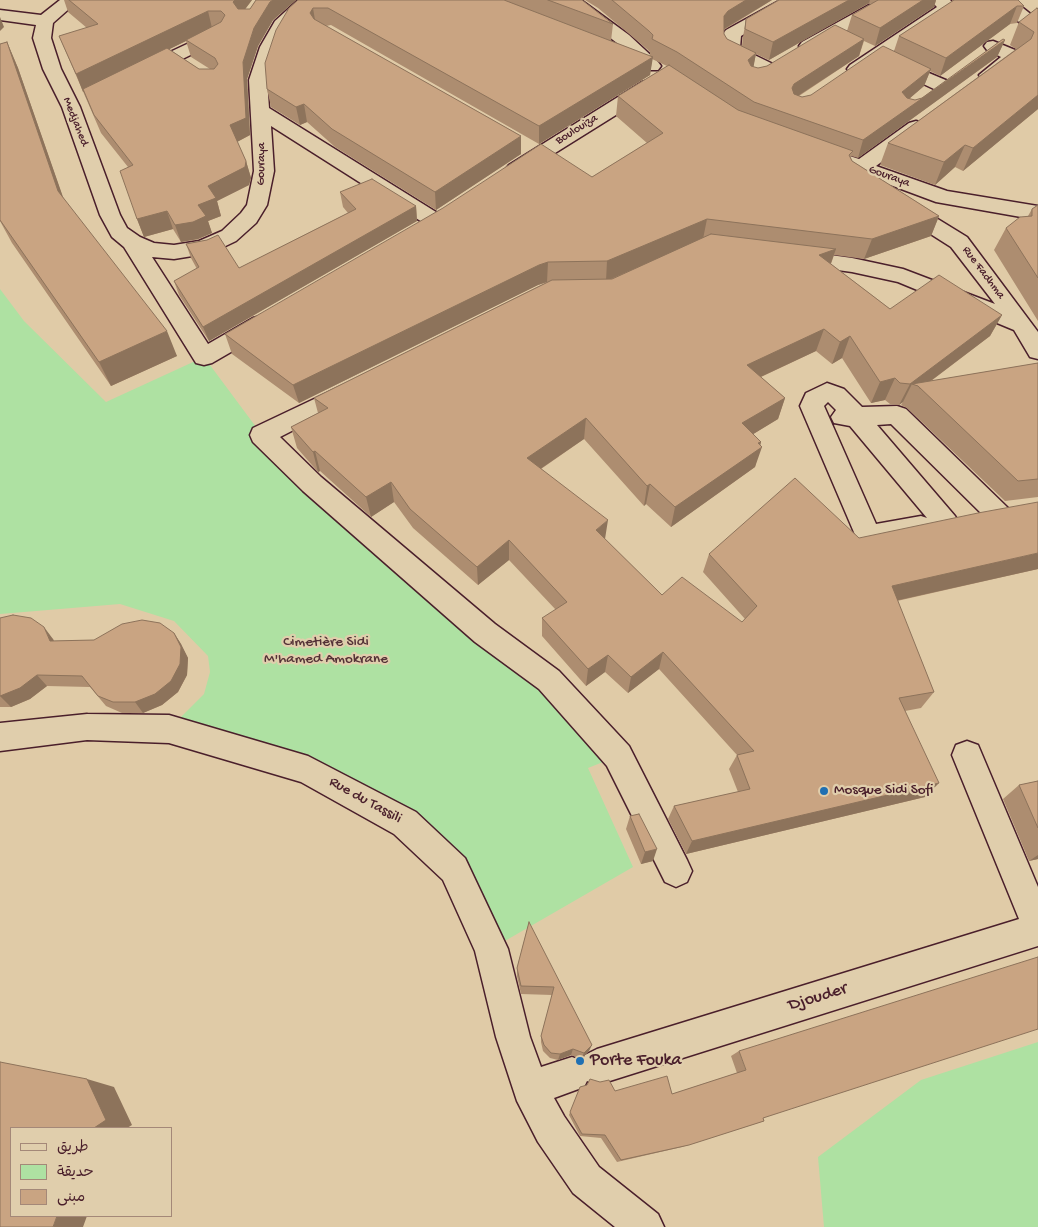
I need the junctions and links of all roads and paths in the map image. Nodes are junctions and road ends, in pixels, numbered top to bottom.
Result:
1 (312, 0) edge
2 (570, 0) edge
3 (965, 0) edge
4 (1002, 0) edge
5 (67, 2) edge
6 (785, 2) edge
7 (943, 4) edge
8 (869, 10) edge
9 (0, 15) edge
10 (45, 21) junction
11 (1038, 28) edge
12 (1017, 29) dead end
13 (218, 34) edge
14 (853, 44) junction
15 (607, 48) edge
16 (659, 70) junction
17 (845, 76) edge
18 (131, 77) edge
19 (941, 85) edge
20 (975, 85) edge
21 (88, 98) edge
22 (71, 107) junction
23 (262, 112) junction
24 (927, 119) edge
25 (806, 148) edge
26 (852, 163) junction
27 (499, 180) edge
28 (1038, 213) edge
29 (418, 233) edge
30 (132, 242) junction
31 (776, 255) edge
32 (276, 315) edge
33 (1022, 324) junction
34 (1038, 351) edge
35 (367, 382) edge
36 (856, 416) junction
37 (946, 523) junction
38 (0, 738) edge
39 (967, 755) dead end
40 (676, 871) dead end
41 (1038, 928) edge
42 (530, 1088) junction
43 (645, 1227) edge

1 - 23 street, Gouraya
2 - 16 street
3 - 7 street
4 - 11 street
5 - 10 street
6 - 14 street
7 - 14 street
8 - 14 street
9 - 10 street
10 - 22 street, Medjahed
12 - 20 street
13 - 18 street
14 - 17 street
14 - 19 street
15 - 16 street
16 - 27 street, Boulouiza
21 - 22 street
22 - 30 street, Medjahed
23 - 29 street
23 - 30 street, Gouraya
24 - 26 street
25 - 26 street, Gouraya
26 - 28 street, Gouraya
26 - 33 street, Rue Fadhma
30 - 32 street
31 - 33 street
33 - 34 street, Rue Fadhma
35 - 40 street
36 - 37 street
36 - 37 street
36 - 37 street
38 - 42 street, Rue du Tassili
39 - 41 street
41 - 42 street, Djouder
42 - 43 street, Rue du Tassili

